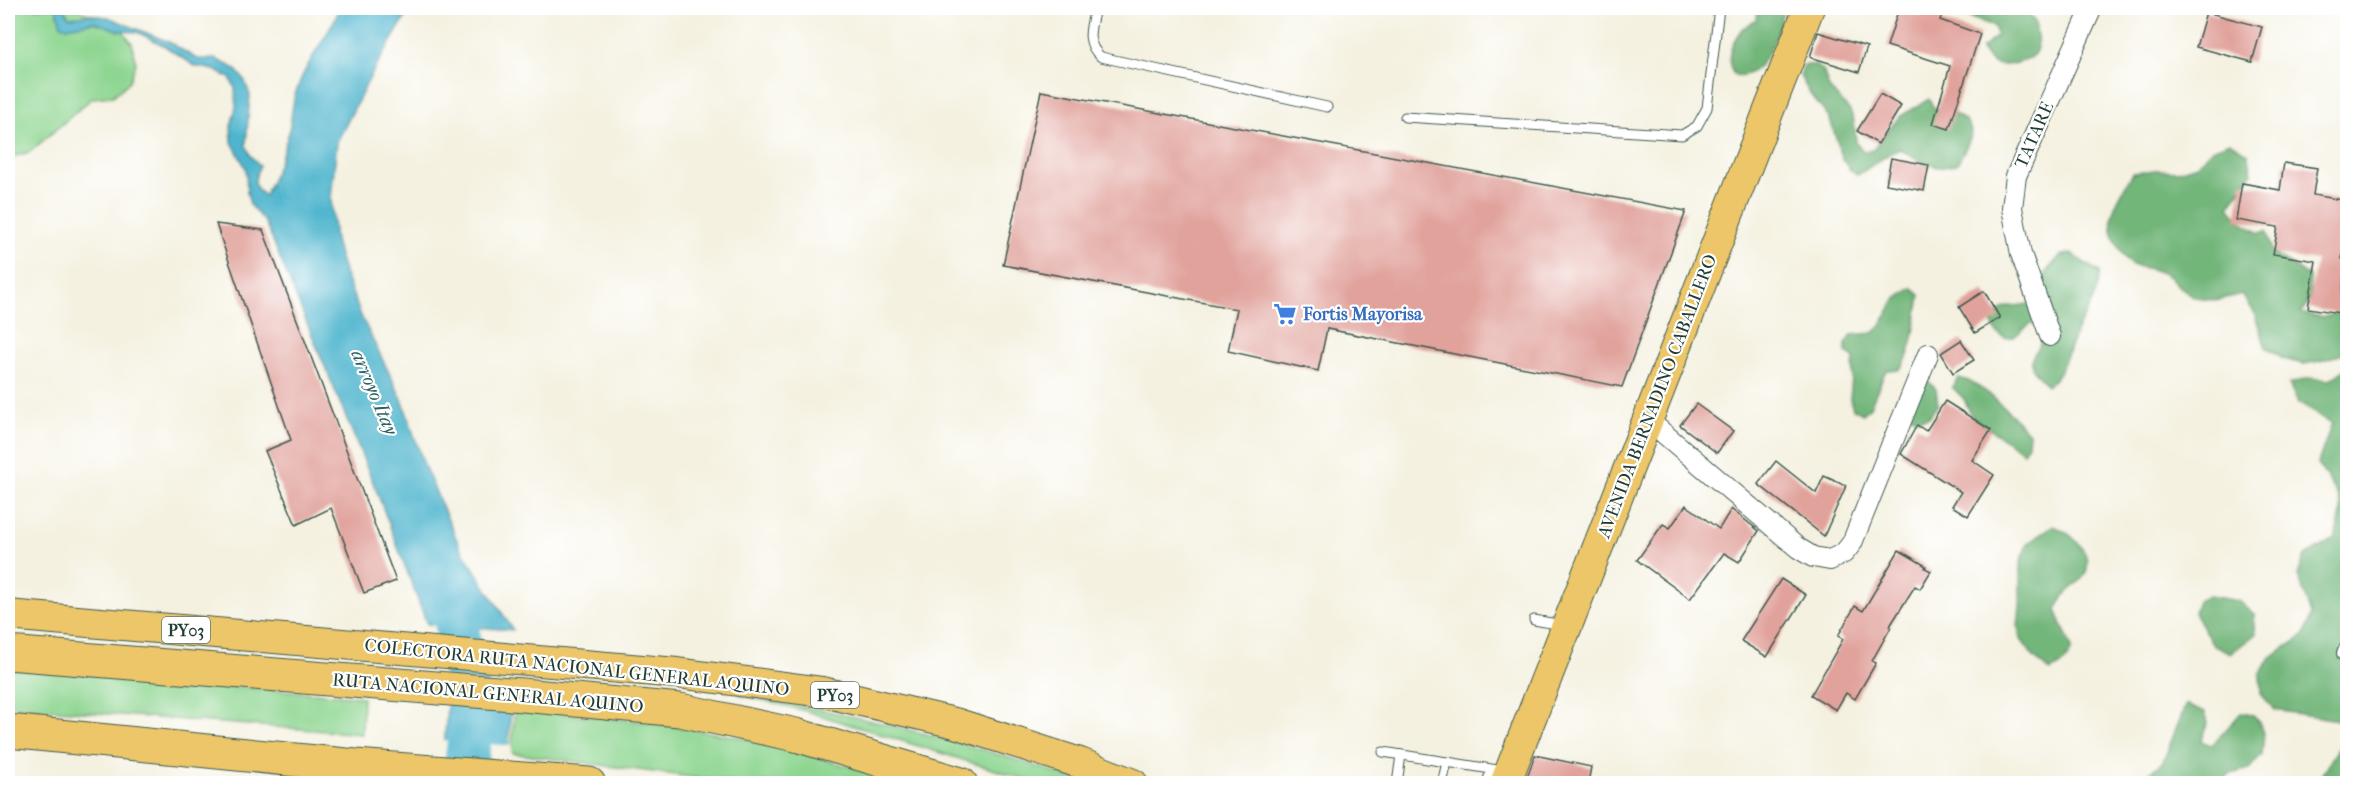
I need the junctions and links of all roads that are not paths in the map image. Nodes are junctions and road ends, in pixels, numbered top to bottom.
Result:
1 (1095, 8) edge
2 (1719, 8) edge
3 (1809, 8) edge
4 (2092, 8) edge
5 (1328, 107) dead end
6 (1405, 117) dead end
7 (2050, 336) dead end
8 (1928, 354) dead end
9 (1648, 420) junction
10 (8, 615) edge
11 (1534, 620) dead end
12 (1567, 626) junction
13 (8, 653) edge
14 (8, 731) edge
15 (1383, 752) dead end
16 (1401, 755) junction
17 (1447, 762) junction
18 (521, 777) junction
19 (1498, 777) edge
20 (559, 783) edge
21 (589, 783) edge
22 (960, 783) edge
23 (1133, 783) edge
24 (1397, 783) edge
25 (1442, 783) edge

1 - 5 lane
2 - 6 lane
3 - 9 main road, AVENIDA BERNADINO CABALLERO
4 - 7 street, TATARE
8 - 9 street
9 - 12 main road, AVENIDA BERNADINO CABALLERO
10 - 23 main road, COLECTORA RUTA NACIONAL GENERAL AQUINO / PY03
11 - 12 lane
12 - 19 main road, AVENIDA BERNADINO CABALLERO
13 - 22 highway, RUTA NACIONAL GENERAL AQUINO / PY03
14 - 18 highway
15 - 16 lane
16 - 17 lane
16 - 24 lane
17 - 19 lane
17 - 25 lane
18 - 20 main road
18 - 21 highway

